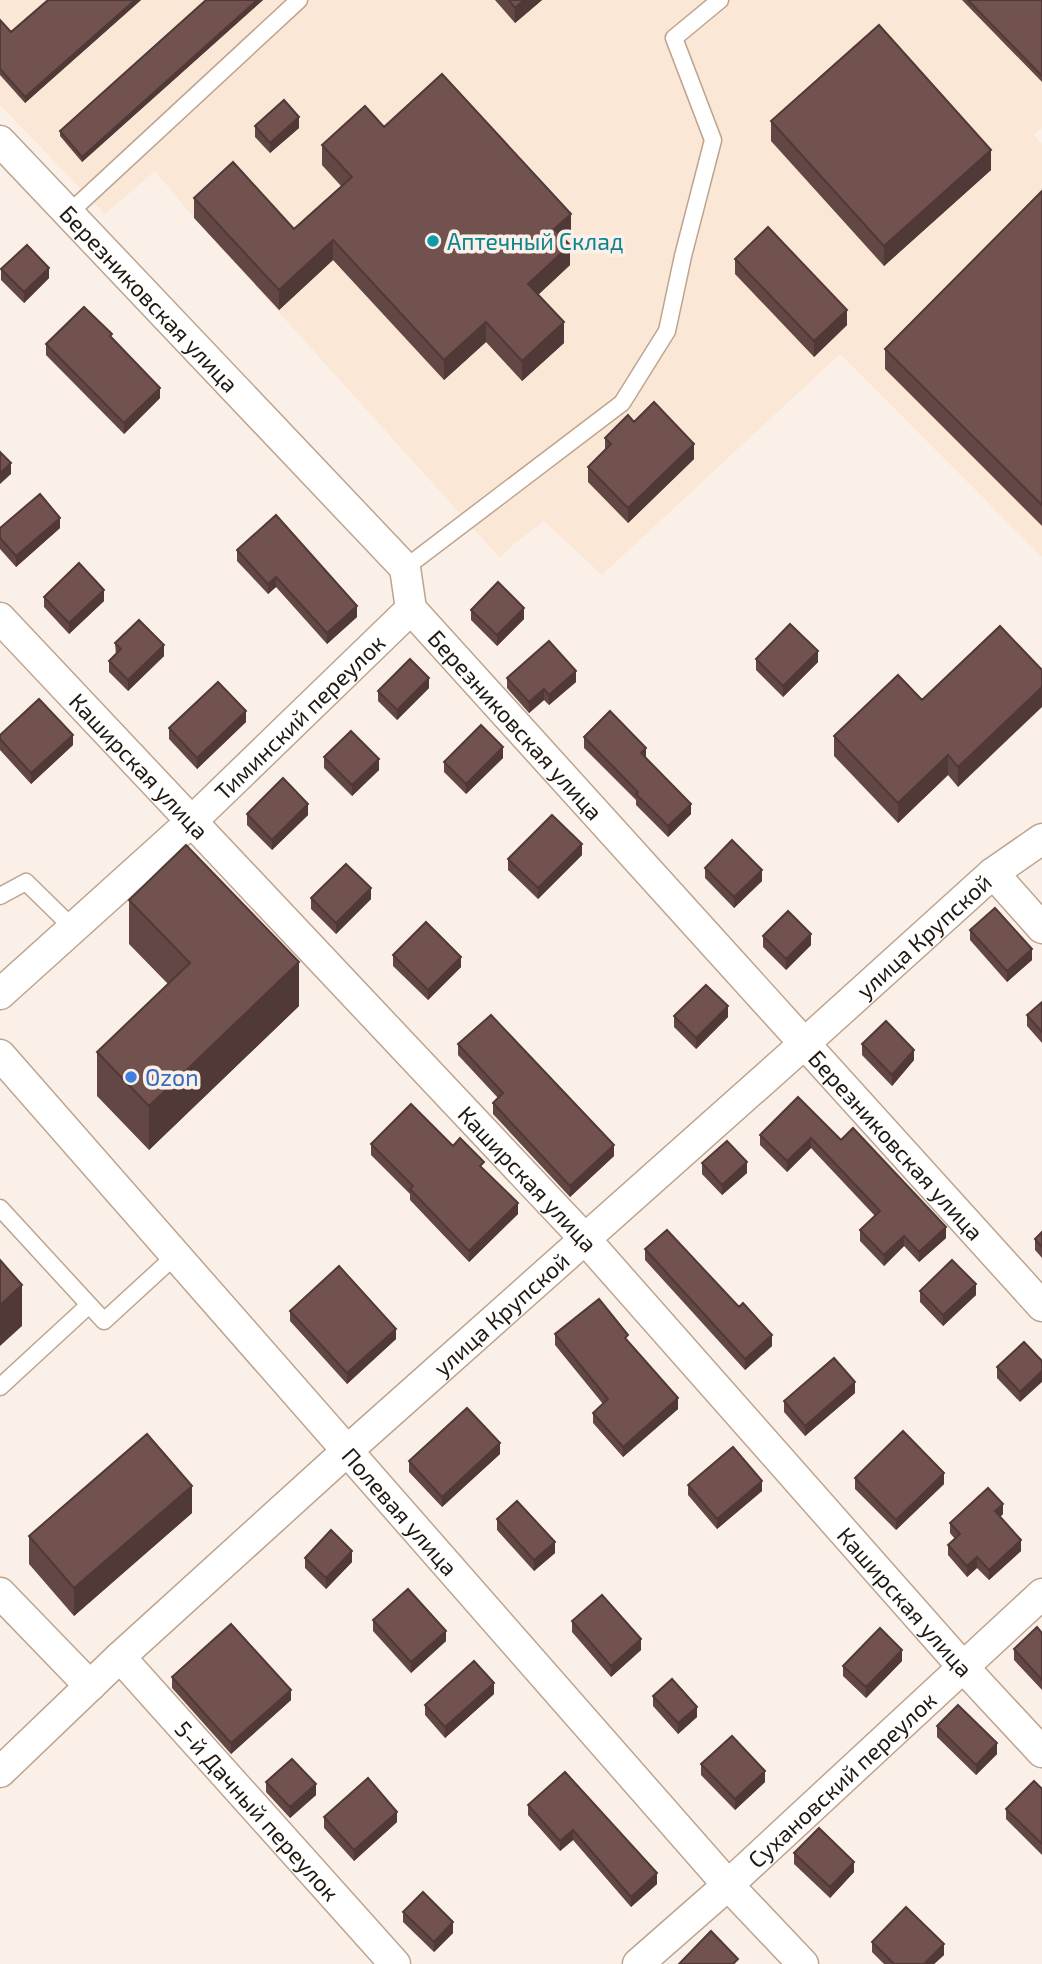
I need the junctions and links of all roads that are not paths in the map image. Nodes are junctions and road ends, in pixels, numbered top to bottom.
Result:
1 (299, 0) edge
2 (720, 0) edge
3 (5, 157) edge
4 (69, 214) junction
5 (405, 568) junction
6 (411, 609) junction
7 (0, 618) edge
8 (193, 820) junction
9 (1042, 839) edge
10 (993, 873) junction
11 (0, 896) edge
12 (73, 928) junction
13 (1042, 928) edge
14 (0, 995) edge
15 (805, 1043) junction
16 (0, 1055) edge
17 (0, 1208) edge
18 (585, 1239) junction
19 (176, 1255) junction
20 (89, 1305) junction
21 (1042, 1306) edge
22 (0, 1387) edge
23 (348, 1450) junction
24 (0, 1592) edge
25 (1042, 1594) edge
26 (120, 1657) junction
27 (964, 1667) junction
28 (90, 1686) junction
29 (1042, 1752) edge
30 (2, 1765) edge
31 (729, 1885) junction
32 (395, 1964) edge
33 (638, 1964) edge
34 (803, 1964) edge

1 - 4 lane
2 - 5 lane
3 - 4 street, Березниковская улица
4 - 5 street, Березниковская улица
5 - 6 street, Березниковская улица
6 - 8 street, Тиминский переулок
6 - 15 street, Березниковская улица
7 - 8 street, Каширская улица
8 - 12 street, Тиминский переулок
8 - 18 street, Каширская улица
9 - 10 street, улица Крупской
10 - 13 street
10 - 15 street, улица Крупской
11 - 12 lane
12 - 14 street, Тиминский переулок
15 - 18 street, улица Крупской
15 - 21 street, Березниковская улица
16 - 19 street, Полевая улица
17 - 20 lane
18 - 23 street, улица Крупской
18 - 27 street, Каширская улица
19 - 20 lane
19 - 23 street, Полевая улица
20 - 22 lane
23 - 26 street, улица Крупской
23 - 31 street, Полевая улица
24 - 28 street
25 - 27 street, Сухановский переулок
26 - 28 street, улица Крупской
26 - 32 street, 5-й Дачный переулок
27 - 29 street, Каширская улица
27 - 31 street, Сухановский переулок
28 - 30 street, улица Крупской
31 - 33 street, Сухановский переулок
31 - 34 street, Полевая улица

